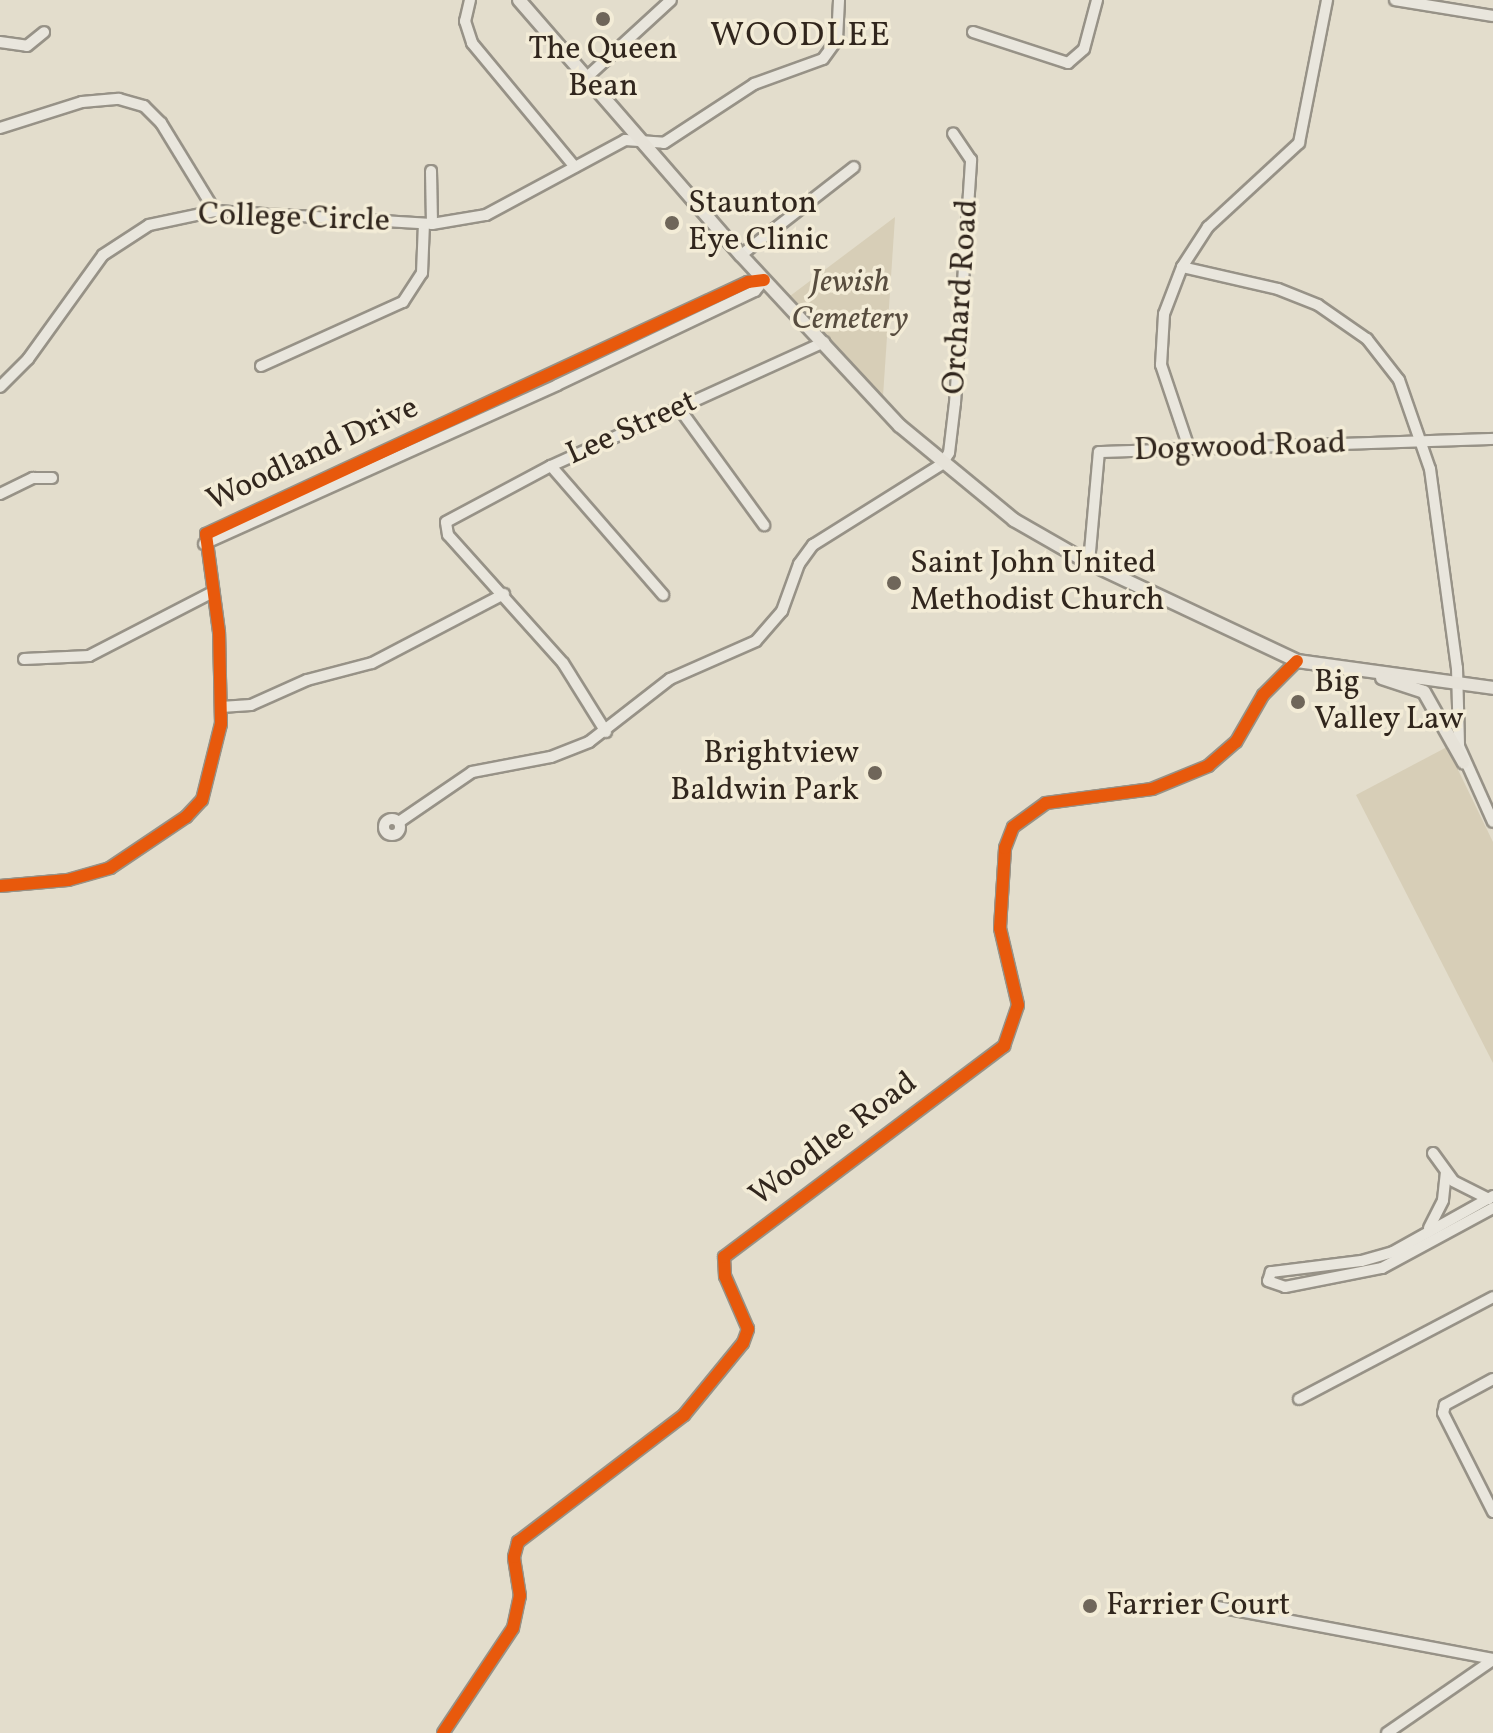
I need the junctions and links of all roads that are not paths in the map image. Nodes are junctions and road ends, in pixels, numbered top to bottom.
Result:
1 (470, 0) edge
2 (519, 0) edge
3 (671, 0) edge
4 (839, 0) edge
5 (1097, 0) edge
6 (1327, 0) edge
7 (1395, 0) edge
8 (1493, 16) edge
9 (44, 32) dead end
10 (973, 32) dead end
11 (0, 42) edge
12 (586, 78) junction
13 (0, 128) edge
14 (953, 133) dead end
15 (643, 142) junction
16 (575, 167) junction
17 (854, 167) dead end
18 (431, 171) dead end
19 (215, 211) junction
20 (428, 224) junction
21 (741, 255) junction
22 (1182, 267) junction
23 (764, 280) junction
24 (824, 342) junction
25 (261, 366) dead end
26 (0, 387) edge
27 (679, 408) junction
28 (1493, 439) edge
29 (1421, 442) junction
30 (1189, 448) junction
31 (942, 464) junction
32 (551, 466) junction
33 (52, 478) dead end
34 (0, 494) edge
35 (764, 525) dead end
36 (1089, 563) junction
37 (213, 592) junction
38 (504, 594) junction
39 (663, 595) dead end
40 (24, 659) dead end
41 (1297, 661) junction
42 (1348, 668) junction
43 (1459, 684) junction
44 (1493, 688) edge
45 (221, 707) junction
46 (606, 732) junction
47 (1464, 763) junction
48 (399, 822) dead end
49 (1493, 822) edge
50 (0, 886) edge
51 (1433, 1153) dead end
52 (1446, 1170) junction
53 (1492, 1202) edge
54 (1426, 1232) junction
55 (1493, 1297) edge
56 (1493, 1379) edge
57 (1299, 1399) dead end
58 (1493, 1512) edge
59 (1218, 1607) dead end
60 (1493, 1660) edge
61 (443, 1733) edge
62 (1387, 1733) edge

1 - 16 street
2 - 12 main road
3 - 12 street
4 - 15 street, College Circle
5 - 10 street
6 - 22 street
7 - 8 street
9 - 11 street
12 - 15 main road
13 - 19 street
14 - 31 street, Orchard Road
15 - 16 street, College Circle
15 - 21 main road
16 - 20 street, College Circle
17 - 21 street
18 - 20 street
19 - 20 street, College Circle
19 - 26 street, College Circle
20 - 25 street
21 - 23 main road
22 - 29 street
22 - 30 street
23 - 24 main road
23 - 37 street, Woodland Drive
24 - 27 street, Lee Street
24 - 31 main road
27 - 32 street, Lee Street
27 - 35 street
28 - 29 street, Dogwood Road
29 - 30 street, Dogwood Road
29 - 43 street
30 - 36 street, Dogwood Road
31 - 36 main road
31 - 46 street
32 - 38 street, Lee Street
32 - 39 street
33 - 34 street
36 - 41 main road
37 - 40 street
37 - 45 street, Woodland Drive
38 - 45 street
38 - 46 street
41 - 42 main road
41 - 61 street, Woodlee Road
42 - 43 main road
42 - 47 main road
43 - 44 main road
43 - 47 street
45 - 50 street, Woodland Drive
46 - 48 street
47 - 49 street
51 - 52 street
52 - 53 street
52 - 54 street
53 - 54 street
53 - 54 street
55 - 57 street
56 - 58 street
59 - 60 street
60 - 62 street

